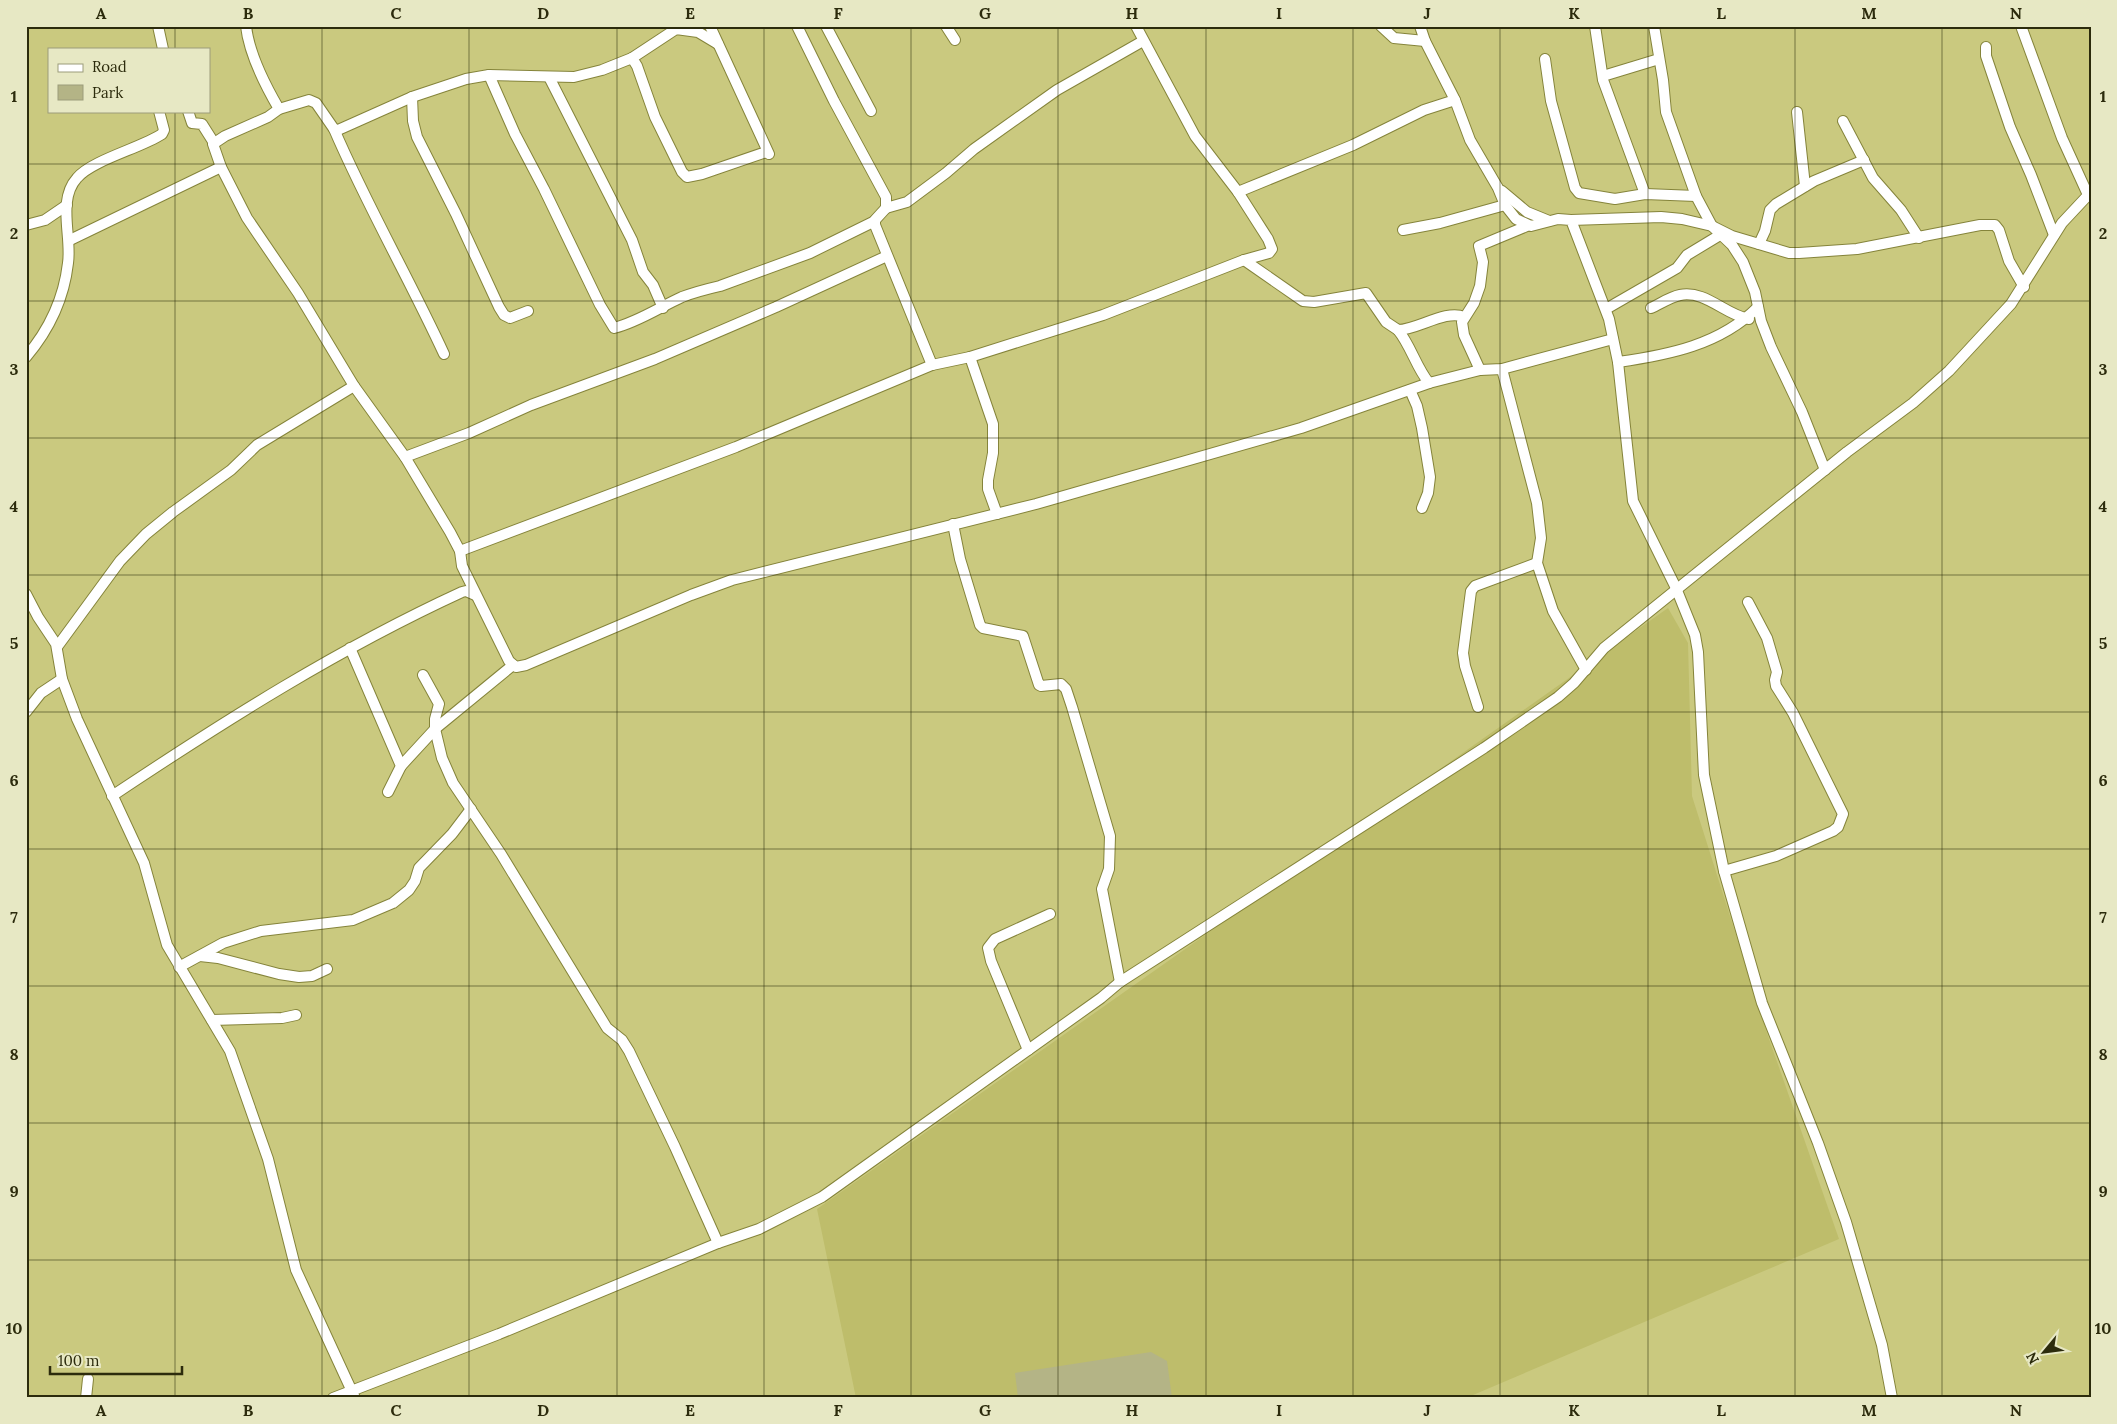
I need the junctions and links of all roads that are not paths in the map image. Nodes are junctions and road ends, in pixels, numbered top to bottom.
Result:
1 (158, 26) edge
2 (246, 26) edge
3 (710, 26) edge
4 (797, 26) edge
5 (826, 26) edge
6 (946, 26) edge
7 (1136, 26) edge
8 (1381, 26) edge
9 (1420, 26) edge
10 (1595, 26) edge
11 (1654, 26) edge
12 (2021, 26) edge
13 (955, 40) dead end
14 (1143, 41) junction
15 (1425, 41) junction
16 (718, 44) junction
17 (1986, 47) dead end
18 (163, 48) edge
19 (632, 58) junction
20 (1659, 59) junction
21 (1546, 60) dead end
22 (489, 76) junction
23 (1603, 76) junction
24 (549, 78) junction
25 (412, 97) junction
26 (1455, 100) junction
27 (279, 109) junction
28 (871, 111) dead end
29 (159, 112) edge
30 (188, 112) edge
31 (1797, 112) dead end
32 (1843, 121) dead end
33 (334, 129) junction
34 (214, 143) junction
35 (1864, 160) junction
36 (221, 167) junction
37 (1805, 186) junction
38 (1498, 188) junction
39 (1238, 192) junction
40 (1645, 194) junction
41 (2089, 194) edge
42 (1696, 196) junction
43 (67, 204) junction
44 (1505, 205) junction
45 (886, 208) junction
46 (1571, 220) junction
47 (875, 221) junction
48 (1549, 221) junction
49 (26, 226) edge
50 (1527, 226) junction
51 (1712, 226) junction
52 (1403, 230) dead end
53 (1720, 235) junction
54 (2054, 235) junction
55 (1919, 238) junction
56 (70, 240) junction
57 (1759, 244) junction
58 (888, 256) junction
59 (1244, 260) junction
60 (2024, 286) junction
61 (1758, 307) junction
62 (663, 308) junction
63 (1651, 308) dead end
64 (1606, 309) junction
65 (528, 310) dead end
66 (1464, 317) junction
67 (1746, 319) junction
68 (1761, 321) junction
69 (1398, 330) junction
70 (1613, 339) junction
71 (444, 354) dead end
72 (26, 356) edge
73 (970, 357) junction
74 (1618, 362) junction
75 (932, 365) junction
76 (1502, 369) junction
77 (1480, 370) junction
78 (1429, 383) junction
79 (354, 386) junction
80 (1410, 390) junction
81 (405, 458) junction
82 (1825, 470) junction
83 (1422, 508) dead end
84 (997, 514) junction
85 (953, 524) junction
86 (460, 551) junction
87 (1537, 563) junction
88 (1676, 588) junction
89 (26, 594) edge
90 (475, 595) junction
91 (1748, 602) dead end
92 (57, 647) junction
93 (350, 648) junction
94 (513, 665) junction
95 (1586, 670) junction
96 (423, 675) dead end
97 (62, 679) junction
98 (1478, 707) dead end
99 (26, 712) edge
100 (435, 729) junction
101 (401, 766) junction
102 (388, 792) dead end
103 (112, 796) junction
104 (471, 808) junction
105 (1724, 871) junction
106 (1050, 914) dead end
107 (199, 956) junction
108 (179, 967) junction
109 (327, 969) dead end
110 (1120, 982) junction
111 (296, 1015) dead end
112 (212, 1020) junction
113 (1028, 1050) junction
114 (718, 1243) junction
115 (88, 1379) dead end
116 (353, 1394) edge
117 (86, 1398) edge
118 (333, 1398) edge
119 (1892, 1398) edge

1 - 18 street
2 - 27 street
3 - 16 street
4 - 45 street
5 - 28 street
6 - 13 street
7 - 14 street
8 - 15 street
9 - 15 street
10 - 23 street
11 - 20 street
12 - 41 street
14 - 39 street
14 - 45 street
15 - 26 street
16 - 19 street
16 - 19 street
17 - 54 street
19 - 24 street
20 - 23 street
20 - 42 street
21 - 40 street
22 - 24 street
22 - 25 street
22 - 62 street
23 - 40 street
24 - 62 street
25 - 33 street
25 - 65 street
26 - 38 street
26 - 39 street
27 - 33 street
27 - 34 street
29 - 43 street
30 - 34 street
31 - 37 street
32 - 35 street
33 - 71 street
34 - 36 street
35 - 37 street
35 - 55 street
36 - 56 street
36 - 79 street
37 - 57 street
38 - 44 street
38 - 48 street
39 - 59 street
40 - 42 street
41 - 54 street
42 - 51 street
43 - 49 street
43 - 56 street
44 - 50 street
44 - 52 street
45 - 47 street
46 - 48 street
46 - 51 street
46 - 64 street
47 - 58 street
47 - 62 street
48 - 50 street
50 - 66 street
51 - 53 street
51 - 57 street
53 - 61 street
53 - 64 street
54 - 60 street
55 - 57 street
55 - 60 street
56 - 72 street
58 - 75 street
58 - 81 street
59 - 69 street
59 - 73 street
60 - 82 street
61 - 67 street
61 - 68 street
63 - 67 street
64 - 70 street
66 - 69 street
66 - 77 street
67 - 68 street
67 - 74 street
68 - 82 street
69 - 78 street
70 - 74 street
70 - 76 street
73 - 75 street
73 - 84 street
74 - 88 street
75 - 86 street
76 - 77 street
76 - 87 street
77 - 78 street
78 - 80 street
79 - 81 street
79 - 92 street
80 - 83 street
80 - 84 street
81 - 86 street
82 - 88 street
84 - 85 street
85 - 94 street
85 - 110 street
86 - 90 street
87 - 95 street
87 - 98 street
88 - 95 street
88 - 105 street
89 - 92 street
90 - 93 street
90 - 94 street
91 - 105 street
92 - 97 street
93 - 101 street
93 - 103 street
94 - 100 street
95 - 110 street
96 - 100 street
97 - 99 street
97 - 103 street
100 - 101 street
100 - 104 street
101 - 102 street
103 - 108 street
104 - 107 street
104 - 114 street
105 - 119 street
106 - 113 street
107 - 108 street
107 - 109 street
108 - 112 street
110 - 113 street
111 - 112 street
112 - 116 street
113 - 114 street
114 - 116 street
115 - 117 street
116 - 118 street

